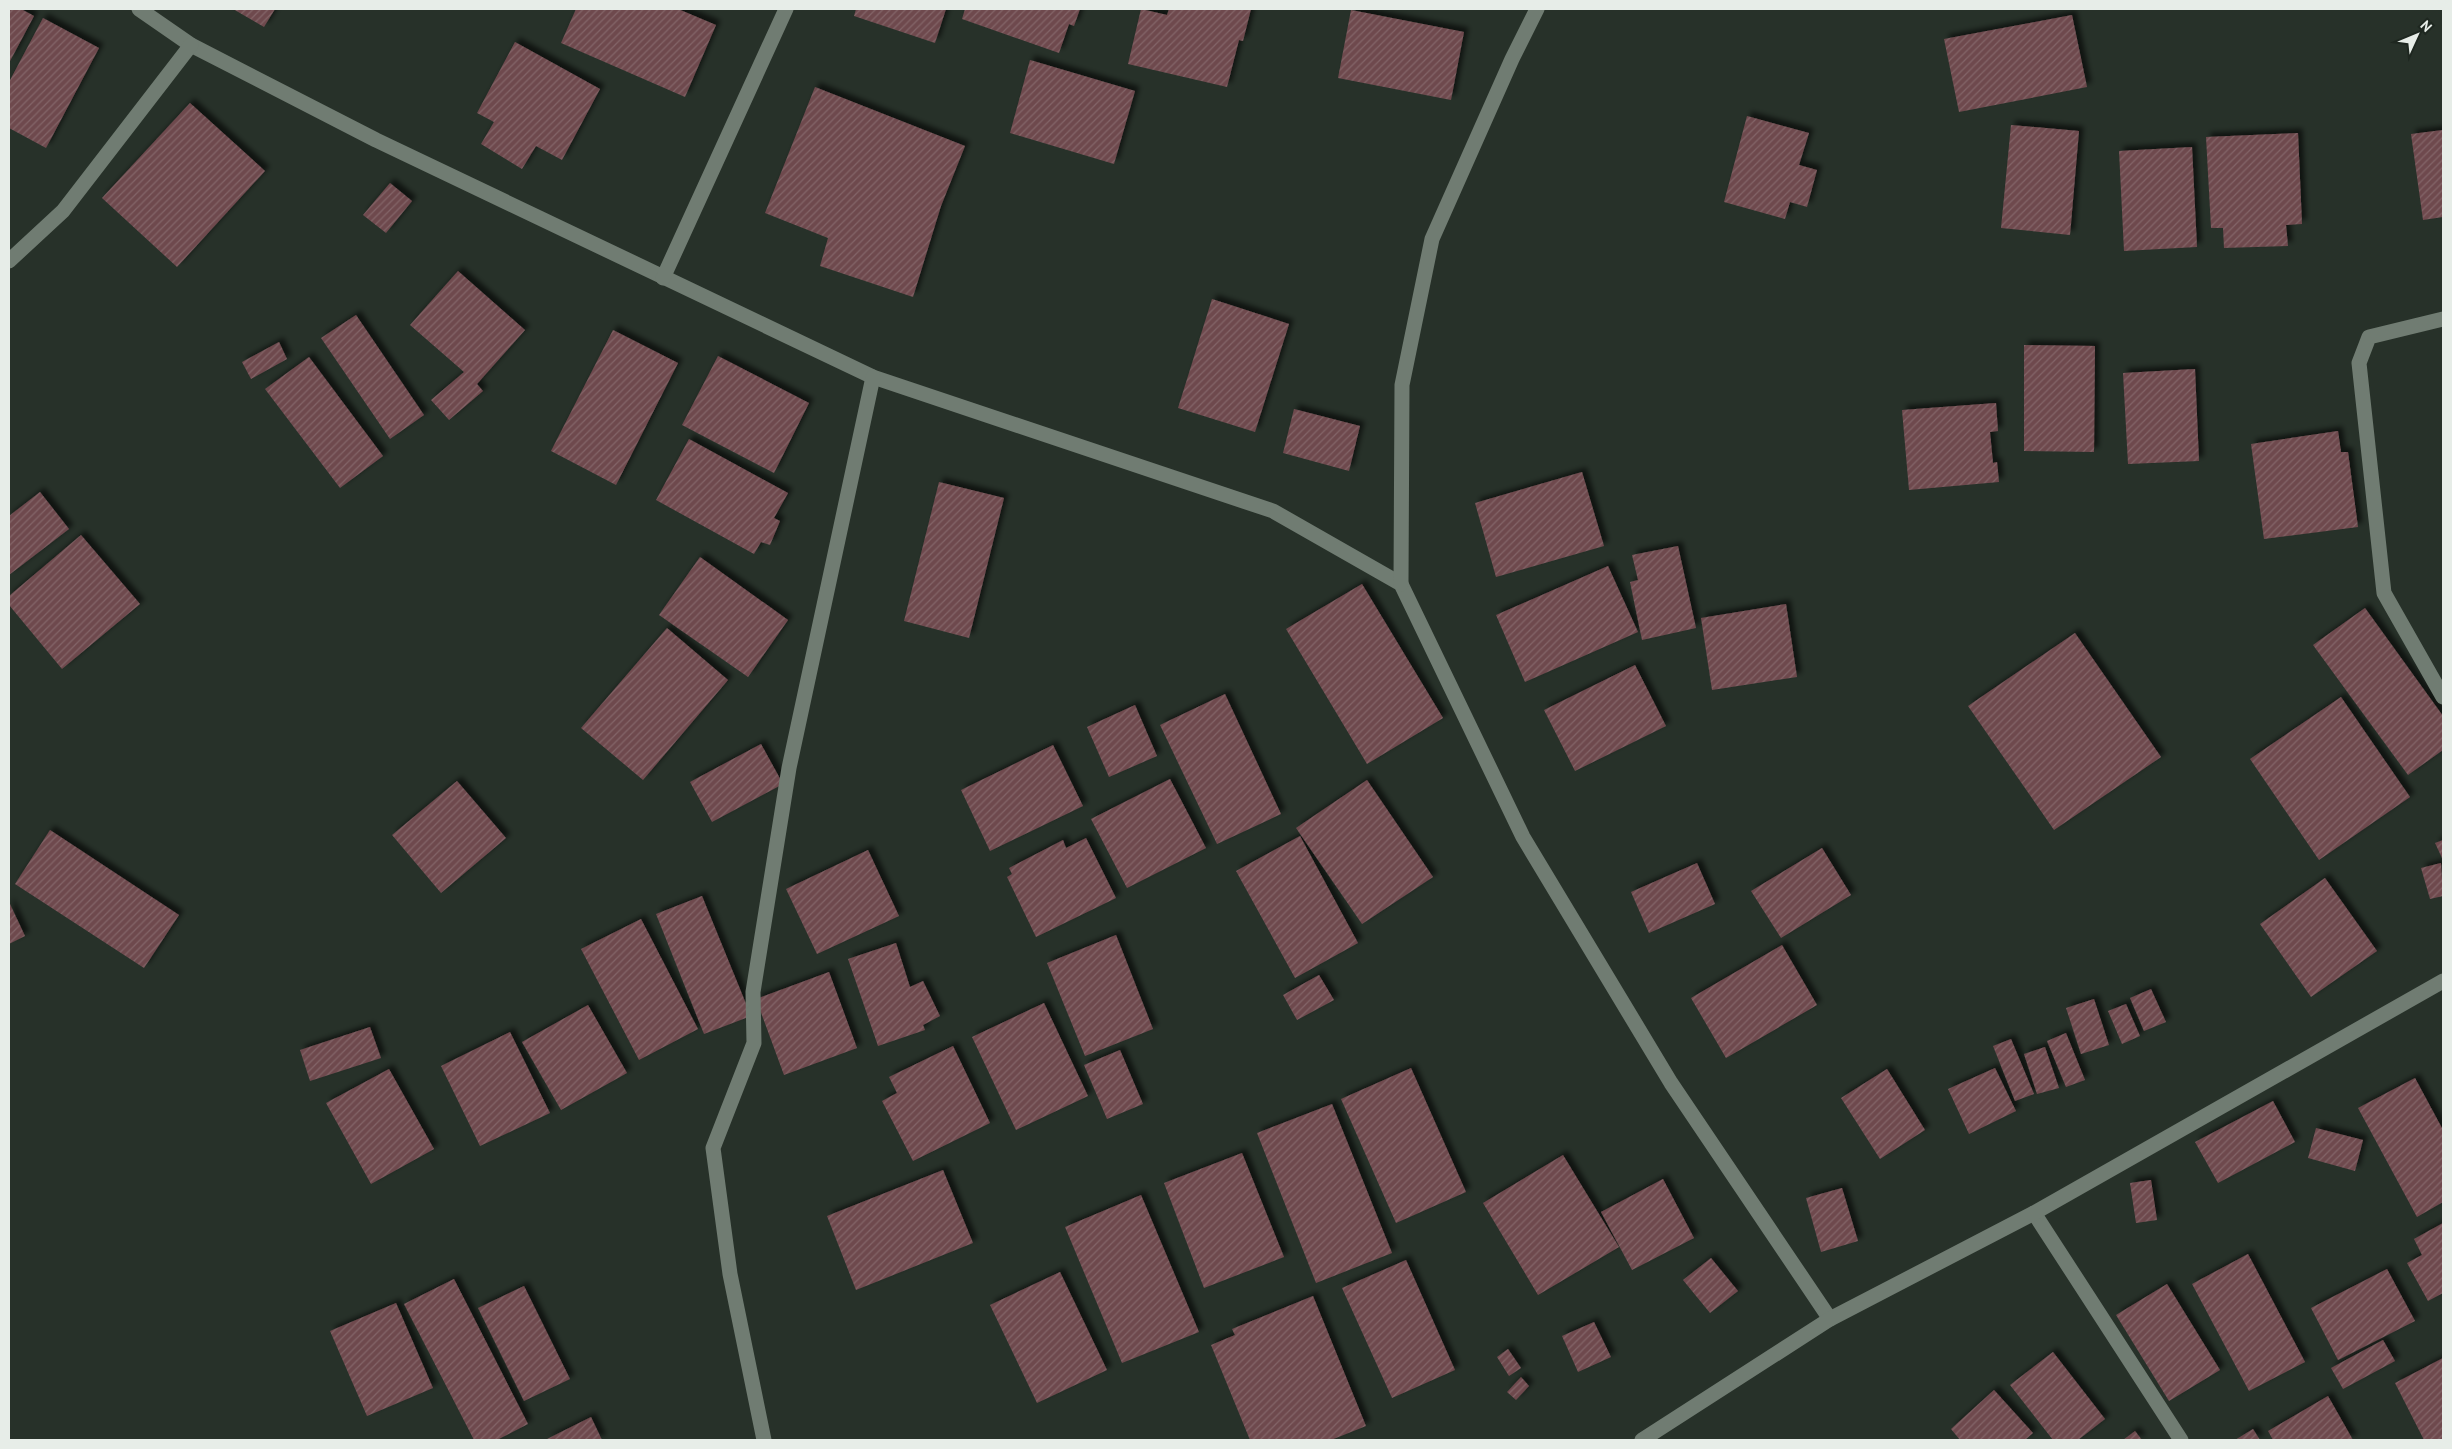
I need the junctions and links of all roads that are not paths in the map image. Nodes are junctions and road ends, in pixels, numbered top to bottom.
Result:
1 (139, 9) edge
2 (786, 9) edge
3 (1537, 9) edge
4 (191, 45) junction
5 (9, 261) edge
6 (662, 278) junction
7 (2443, 319) edge
8 (873, 377) junction
9 (1400, 584) junction
10 (2443, 697) edge
11 (2443, 981) edge
12 (2034, 1213) junction
13 (1830, 1319) junction
14 (764, 1440) edge
15 (1642, 1440) edge
16 (2181, 1440) edge

1 - 4 street
2 - 6 street
3 - 9 street
4 - 5 street
4 - 6 street
6 - 8 street
7 - 10 street
8 - 9 street
8 - 14 street
9 - 13 street
11 - 12 street
12 - 13 street
12 - 16 street
13 - 15 street

